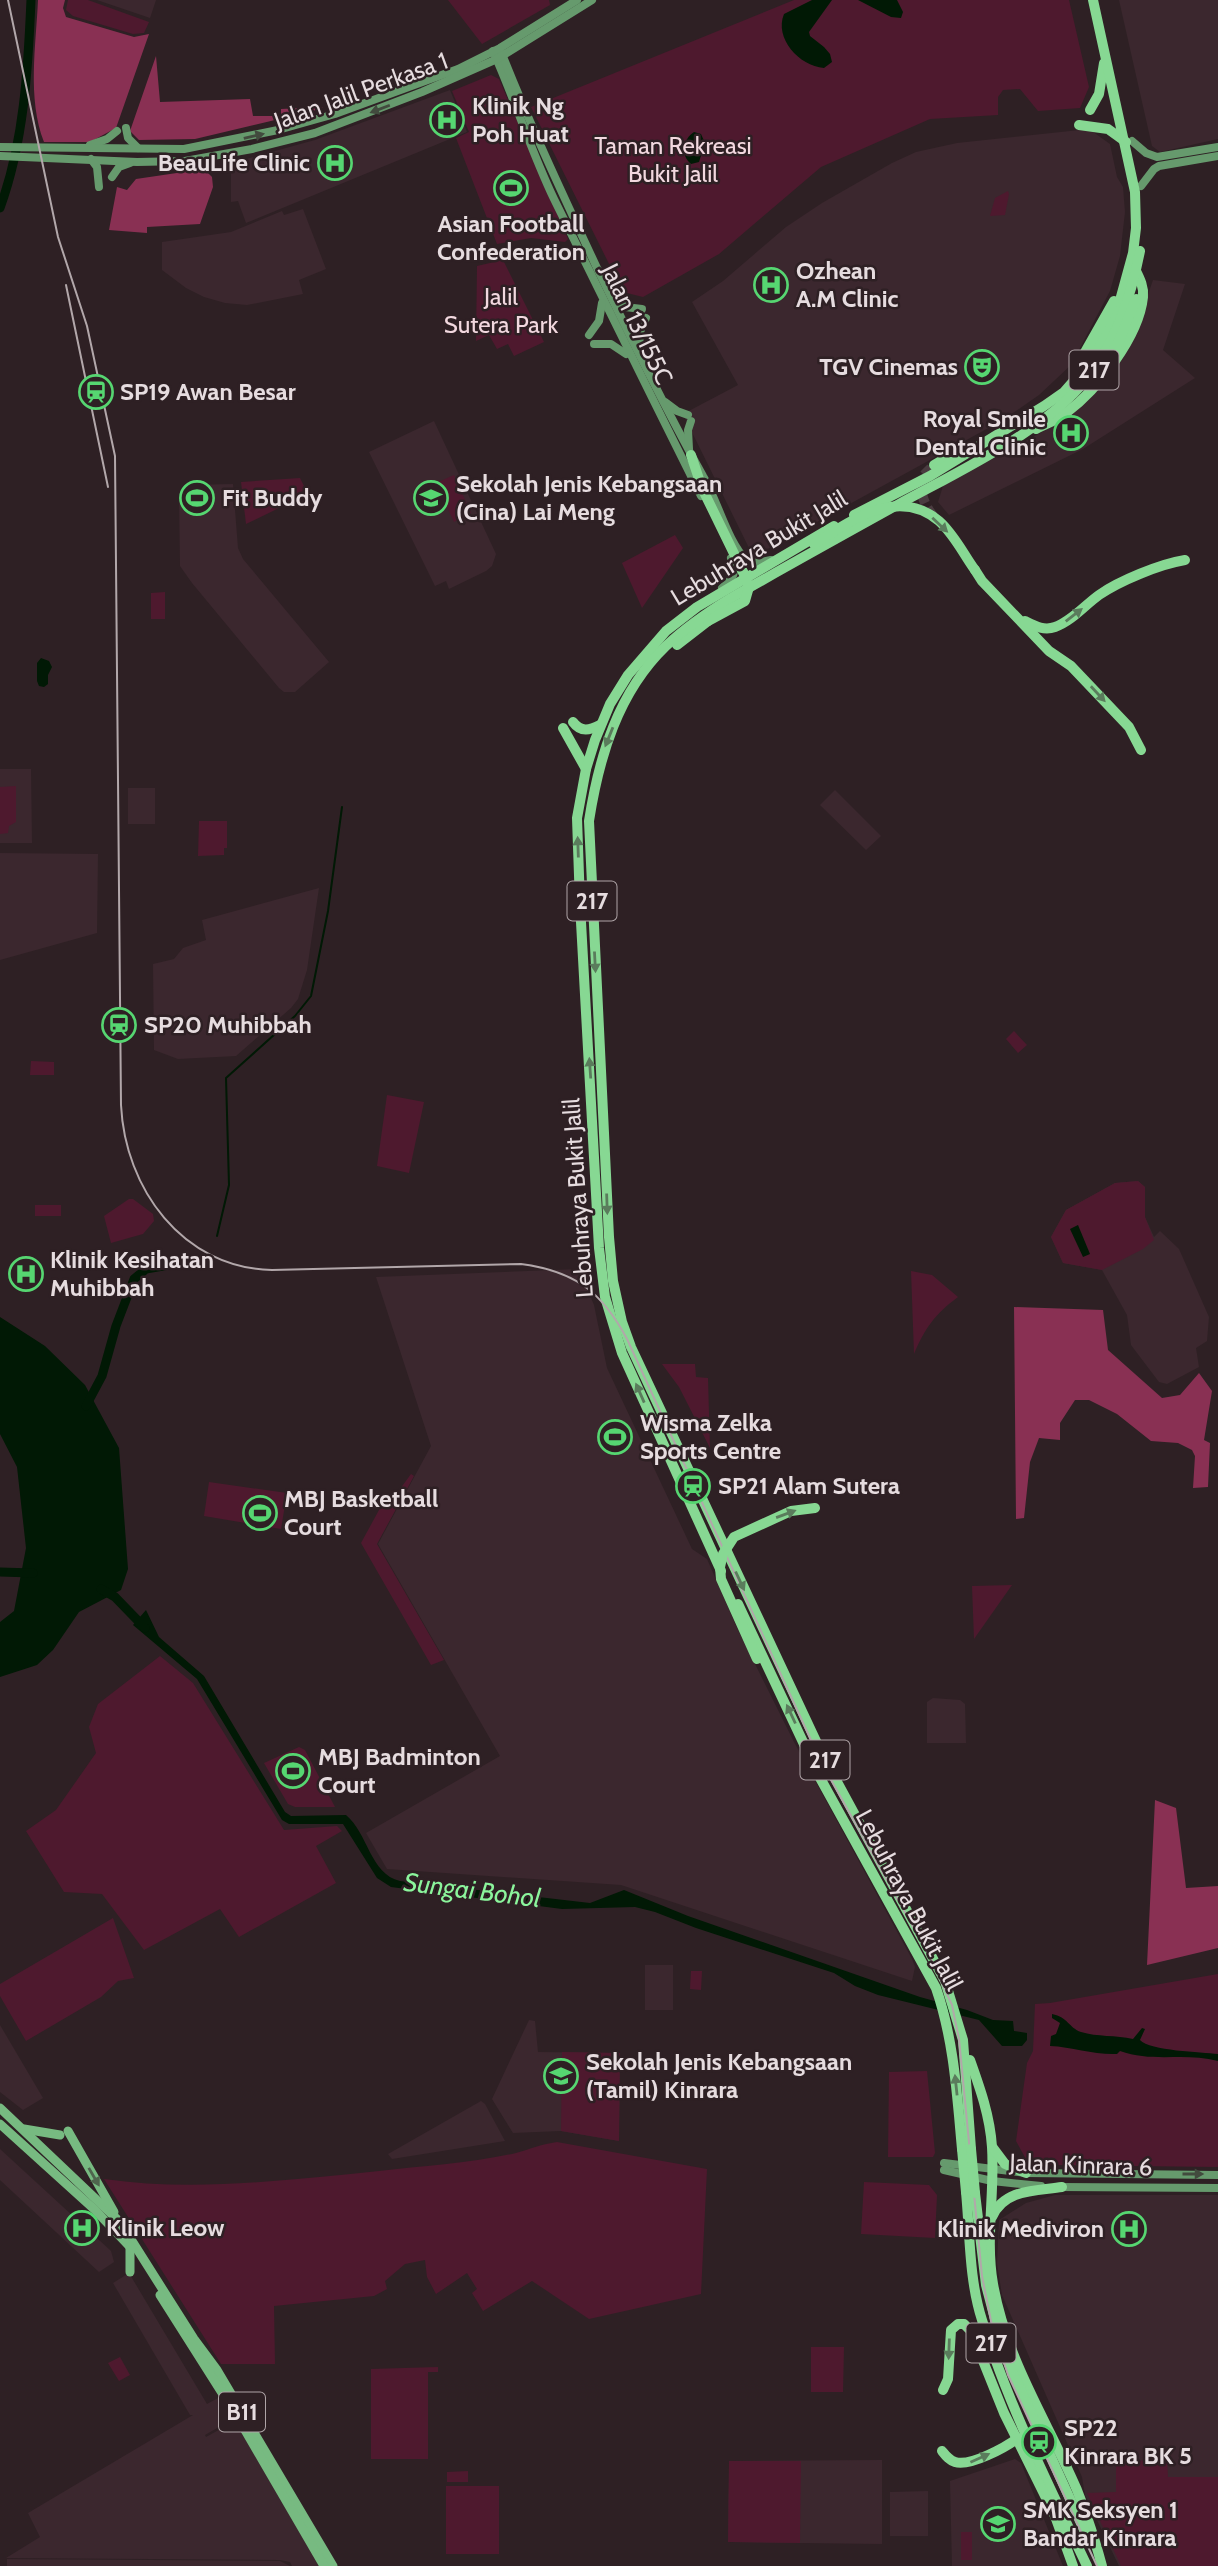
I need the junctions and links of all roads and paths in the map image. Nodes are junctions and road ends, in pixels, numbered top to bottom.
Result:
1 (577, 0) edge
2 (592, 0) edge
3 (1086, 0) edge
4 (1098, 1) edge
5 (1095, 14) junction
6 (517, 48) junction
7 (498, 53) junction
8 (1105, 61) junction
9 (479, 68) junction
10 (505, 72) junction
11 (1090, 110) dead end
12 (312, 119) junction
13 (525, 125) junction
14 (1079, 125) dead end
15 (315, 133) junction
16 (1129, 141) junction
17 (0, 147) edge
18 (1218, 147) edge
19 (138, 148) junction
20 (81, 149) junction
21 (31, 152) junction
22 (0, 156) edge
23 (1218, 156) edge
24 (91, 159) junction
25 (137, 162) junction
26 (112, 177) dead end
27 (1141, 186) junction
28 (99, 187) dead end
29 (596, 265) junction
30 (1131, 272) junction
31 (592, 278) junction
32 (606, 298) junction
33 (642, 309) dead end
34 (646, 318) dead end
35 (589, 335) dead end
36 (594, 344) dead end
37 (639, 355) junction
38 (634, 365) junction
39 (660, 397) junction
40 (1044, 406) junction
41 (1011, 441) junction
42 (691, 455) junction
43 (934, 465) tunnel mouth
44 (775, 559) junction
45 (1185, 560) dead end
46 (743, 577) junction
47 (706, 601) junction
48 (1013, 614) junction
49 (651, 662) junction
50 (600, 725) junction
51 (1141, 750) dead end
52 (586, 769) junction
53 (815, 1508) dead end
54 (776, 1685) junction
55 (963, 2040) junction
56 (0, 2108) edge
57 (0, 2122) edge
58 (23, 2128) junction
59 (992, 2145) junction
60 (41, 2146) junction
61 (967, 2149) junction
62 (944, 2167) dead end
63 (1026, 2173) junction
64 (992, 2175) junction
65 (1218, 2175) edge
66 (1062, 2188) junction
67 (1218, 2188) edge
68 (120, 2222) junction
69 (990, 2222) junction
70 (119, 2233) junction
71 (130, 2247) junction
72 (130, 2272) dead end
73 (987, 2318) junction
74 (1012, 2356) junction
75 (988, 2373) junction
76 (943, 2390) dead end
77 (1018, 2438) junction
78 (942, 2451) dead end
79 (324, 2566) edge
80 (333, 2566) edge
81 (1073, 2566) edge
82 (1084, 2566) edge
83 (1101, 2566) edge

1 - 7 main road, Jalan Jalil Perkasa 1
2 - 6 main road, Jalan Jalil Perkasa 1
3 - 5 highway
4 - 5 highway, Lebuhraya Bukit Jalil / 217
4 - 16 highway, Lebuhraya Bukit Jalil / 217
5 - 8 highway, Lebuhraya Bukit Jalil / 217
6 - 7 main road, Jalan Jalil Perkasa 1
6 - 10 main road
7 - 9 main road, Jalan Jalil Perkasa 1
7 - 10 main road, Jalan 13/155C
7 - 12 main road, Jalan Jalil Perkasa 1
8 - 11 highway
8 - 16 highway, Lebuhraya Bukit Jalil / 217
9 - 10 main road
9 -> 15 main road, Jalan Jalil Perkasa 1
10 - 13 main road, Jalan 13/155C
12 - 15 main road
19 -> 12 main road, Jalan Jalil Perkasa 1
13 - 29 main road, Jalan 13/155C
13 - 31 main road, Jalan 13/155C
14 - 16 highway
15 - 25 main road, Jalan Jalil Perkasa 1
16 - 18 main road
16 - 27 highway, Lebuhraya Bukit Jalil / 217
16 - 30 highway, Lebuhraya Bukit Jalil / 217
17 - 21 main road, Jalan Jalil Perkasa 1
19 - 20 main road, Jalan Jalil Perkasa 1
19 - 20 main road
20 - 21 main road, Jalan Jalil Perkasa 1
21 - 22 main road, Jalan Jalil Perkasa 1
21 - 24 main road, Jalan Jalil Perkasa 1
23 - 27 main road
24 - 25 main road, Jalan Jalil Perkasa 1
24 - 28 main road
25 - 26 main road
27 - 30 highway, Lebuhraya Bukit Jalil / 217
29 - 31 main road
29 - 32 main road, Jalan 13/155C
30 - 30 highway, bridge
30 - 40 highway, Lebuhraya Bukit Jalil / 217
30 - 41 highway, Lebuhraya Bukit Jalil / 217
30 - 41 highway
31 - 32 main road, Jalan 13/155C
32 - 33 main road
32 - 35 main road
32 - 37 main road, Jalan 13/155C
32 - 38 main road, Jalan 13/155C
34 - 37 main road
36 - 38 main road
37 - 39 main road, Jalan 13/155C
38 - 47 main road, Jalan 13/155C
39 - 42 main road, Jalan 13/155C
39 - 42 main road
40 - 43 highway
40 - 44 highway, Lebuhraya Bukit Jalil / 217
41 - 49 highway, Lebuhraya Bukit Jalil / 217
42 - 44 main road, Jalan 13/155C
42 - 46 highway
44 - 46 highway, Lebuhraya Bukit Jalil / 217
48 -> 45 highway
46 - 47 highway, Lebuhraya Bukit Jalil / 217
46 -> 48 highway, bridge
46 - 49 highway, bridge
47 - 50 highway, Lebuhraya Bukit Jalil / 217
48 -> 51 highway
49 -> 55 highway, Lebuhraya Bukit Jalil / 217
50 - 52 highway, Lebuhraya Bukit Jalil / 217
50 - 52 highway
54 -> 52 highway, Lebuhraya Bukit Jalil / 217
54 -> 53 highway, bridge
61 -> 54 highway, Lebuhraya Bukit Jalil / 217
55 - 59 highway
55 - 61 highway, Lebuhraya Bukit Jalil / 217
56 - 58 main road, B11
57 - 60 main road
57 - 70 main road, B11
58 - 60 main road, B11
58 -> 68 main road
59 - 63 highway
59 - 64 highway
60 - 68 main road, B11
60 - 70 main road
61 - 73 highway, Lebuhraya Bukit Jalil / 217, bridge
62 - 64 main road, Jalan Kinrara 6
63 - 64 main road, Jalan Kinrara 6
63 -> 65 main road, Jalan Kinrara 6
64 - 66 main road, Jalan Kinrara 6
64 - 69 highway
66 - 67 main road, Jalan Kinrara 6
66 - 69 highway
68 - 80 main road, B11
69 - 74 highway
70 - 71 main road, B11
71 - 72 main road
71 - 79 main road, B11
73 - 74 highway
73 - 75 highway
73 - 82 highway, Lebuhraya Bukit Jalil / 217
73 - 83 highway, Lebuhraya Bukit Jalil / 217
74 - 83 highway
75 -> 76 highway
75 - 77 highway
78 -> 77 highway
77 - 81 highway

